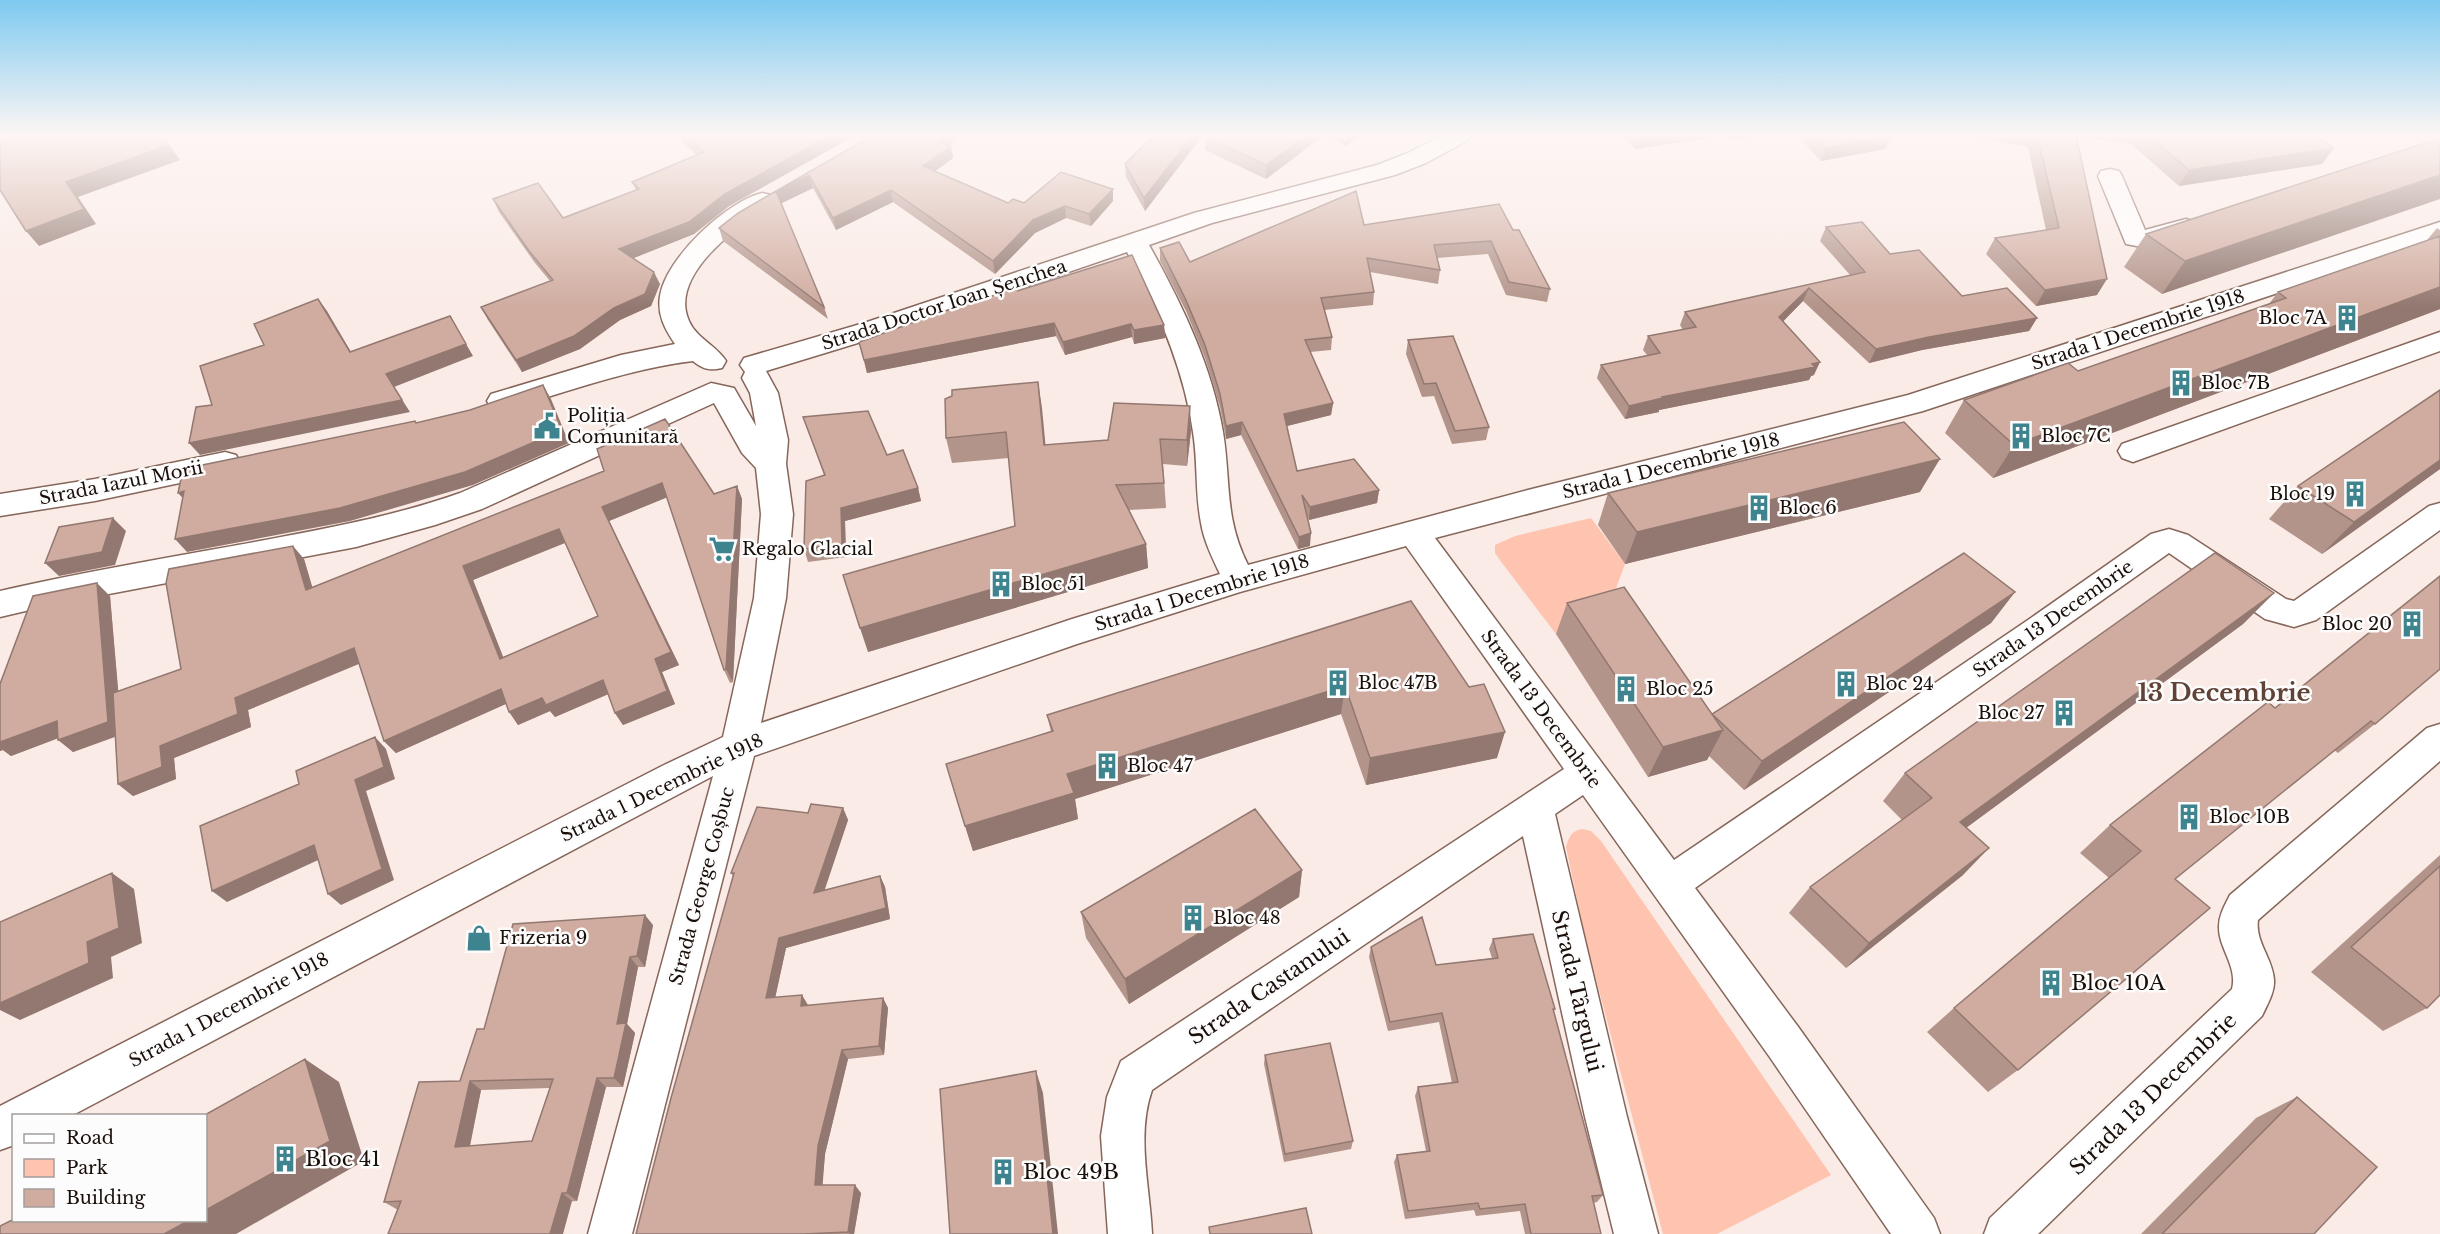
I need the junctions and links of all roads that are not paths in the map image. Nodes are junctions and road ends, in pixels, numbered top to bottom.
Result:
1 (775, 193) edge
2 (1300, 193) edge
3 (2116, 193) edge
4 (2208, 220) edge
5 (2440, 230) edge
6 (1134, 242) junction
7 (2404, 242) junction
8 (2431, 260) edge
9 (2440, 341) edge
10 (706, 357) junction
11 (755, 371) junction
12 (718, 394) junction
13 (474, 409) edge
14 (2133, 451) dead end
15 (256, 457) edge
16 (771, 464) junction
17 (0, 506) edge
18 (2440, 514) edge
19 (1413, 532) junction
20 (1240, 580) junction
21 (0, 604) edge
22 (2440, 739) edge
23 (740, 746) junction
24 (1587, 773) junction
25 (1535, 807) junction
26 (1670, 884) junction
27 (31, 1114) edge
28 (610, 1234) edge
29 (1130, 1234) edge
30 (1636, 1234) edge
31 (1918, 1234) edge
32 (2006, 1234) edge

1 - 10 street
2 - 6 street, Strada Doctor Ioan Șenchea
3 - 4 street
5 - 7 street, Strada 1 Decembrie 1918
6 - 11 street, Strada Doctor Ioan Șenchea
6 - 20 street
7 - 8 street
7 - 19 street, Strada 1 Decembrie 1918
9 - 14 street
10 - 11 street
10 - 12 street
10 - 13 street
11 - 12 street
11 - 16 street, Strada George Coșbuc
12 - 16 street
12 - 21 street
15 - 17 street, Strada Iazul Morii
16 - 23 street, Strada George Coșbuc
18 - 26 street, Strada 13 Decembrie
19 - 20 street, Strada 1 Decembrie 1918
19 - 24 street, Strada 13 Decembrie
20 - 23 street, Strada 1 Decembrie 1918
22 - 32 street, Strada 13 Decembrie
23 - 27 street, Strada 1 Decembrie 1918
23 - 28 street, Strada George Coșbuc
24 - 25 street
24 - 26 street, Strada 13 Decembrie
25 - 29 street, Strada Castanului
25 - 30 street, Strada Târgului
26 - 31 street, Strada 13 Decembrie

